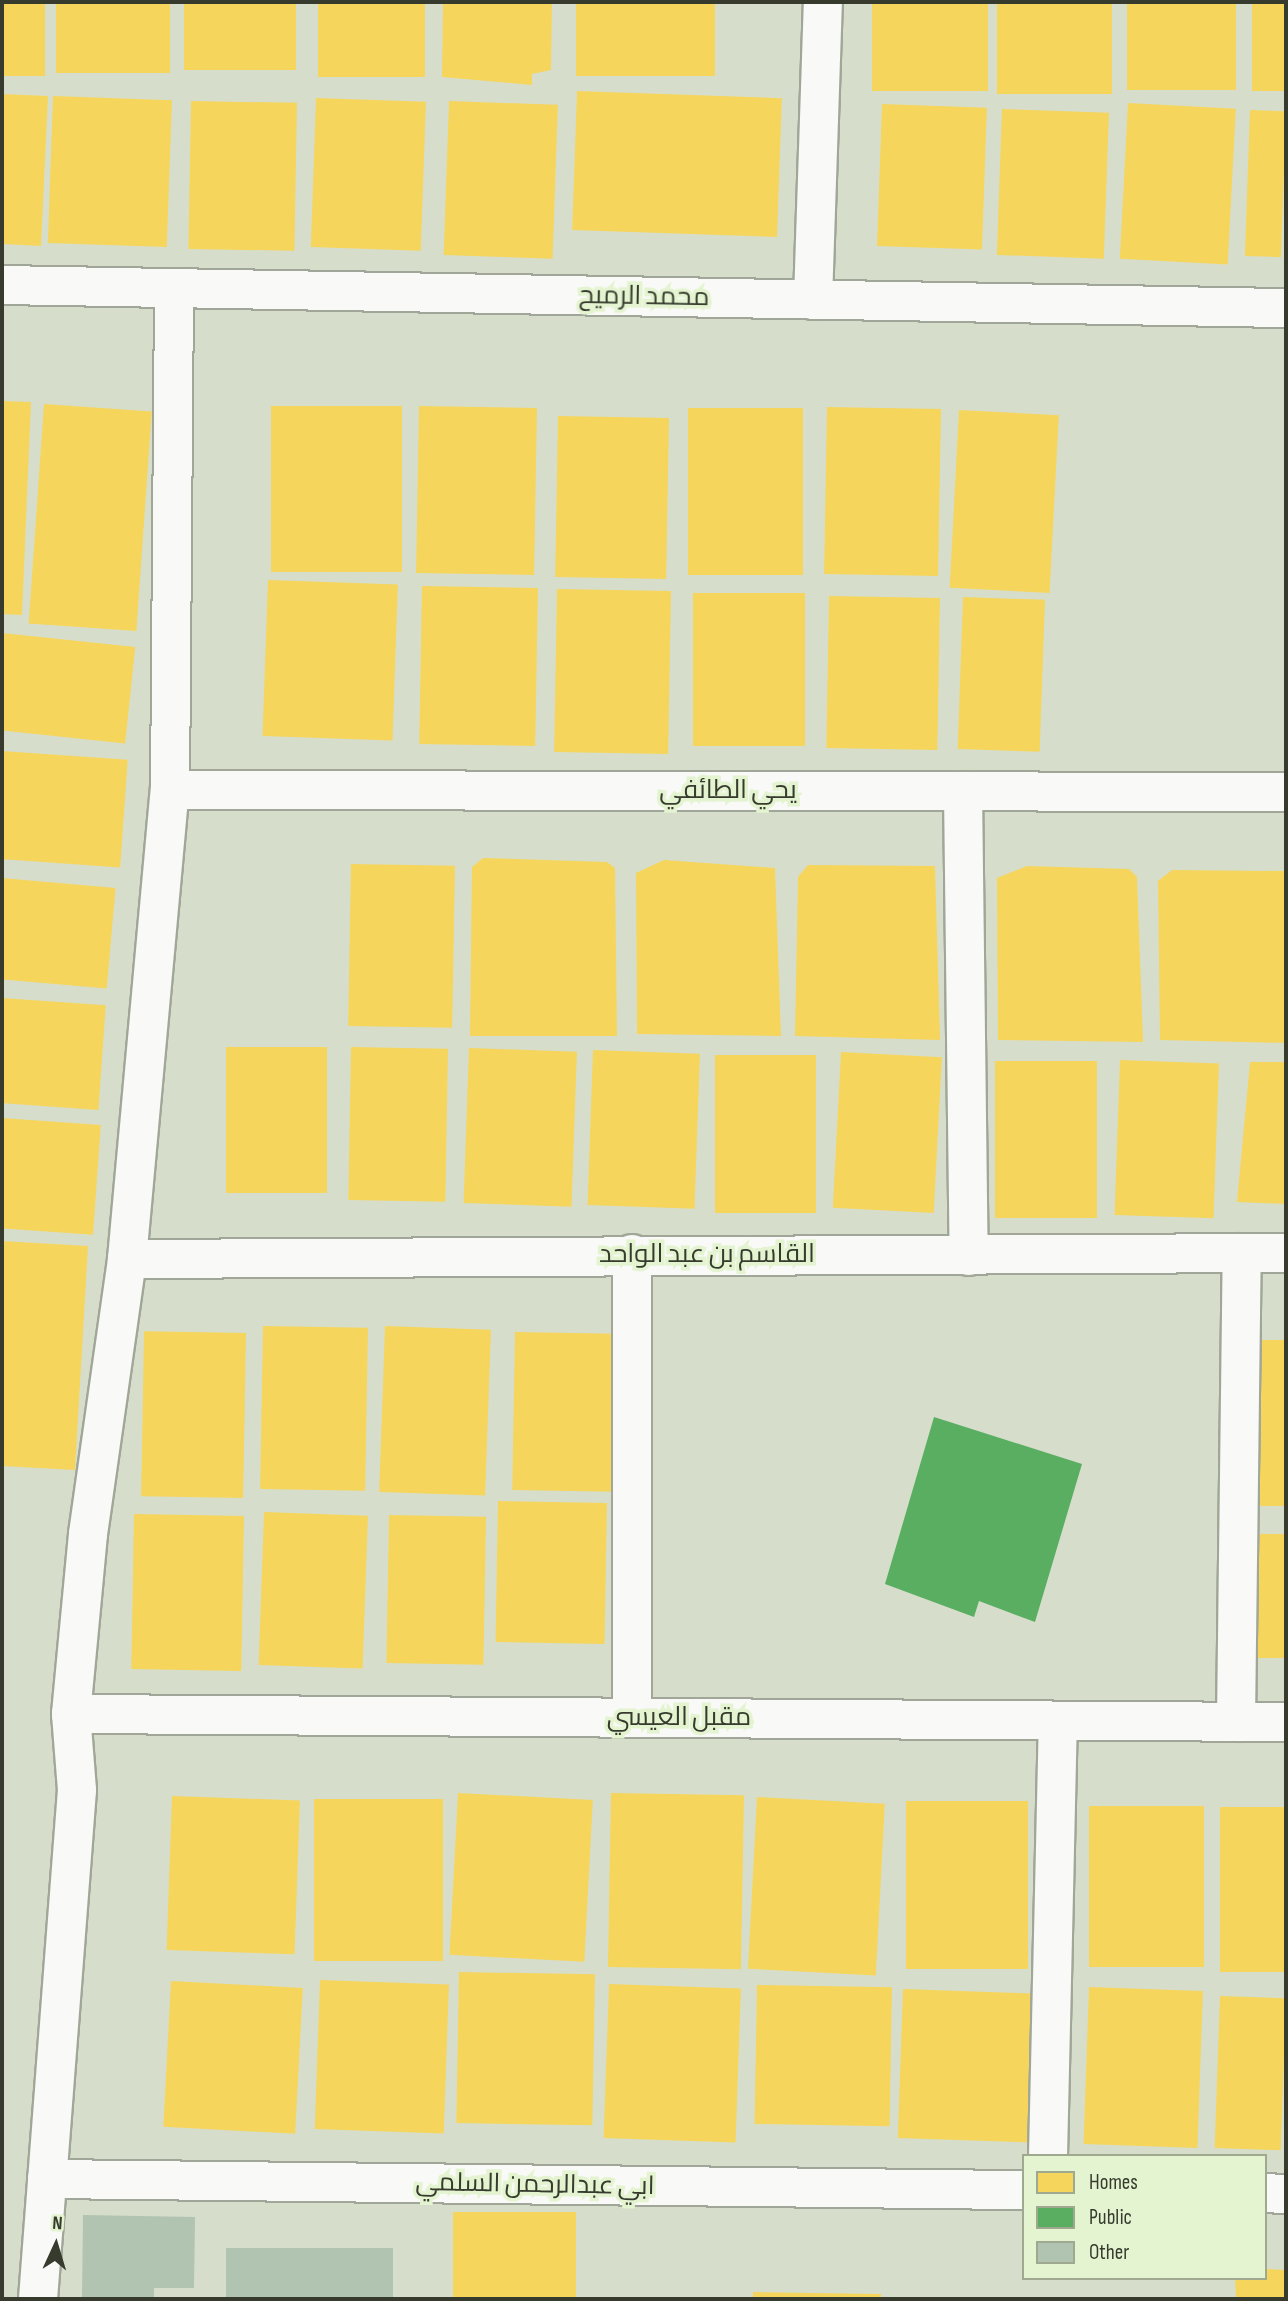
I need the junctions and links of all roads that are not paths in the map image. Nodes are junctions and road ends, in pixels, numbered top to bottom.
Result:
1 (823, 2) edge
2 (2, 285) edge
3 (174, 289) junction
4 (813, 300) junction
5 (1286, 308) edge
6 (170, 790) junction
7 (963, 791) junction
8 (1286, 792) edge
9 (1242, 1253) junction
10 (1286, 1253) edge
11 (632, 1254) junction
12 (969, 1256) junction
13 (127, 1259) junction
14 (71, 1714) junction
15 (632, 1718) junction
16 (1058, 1721) junction
17 (1236, 1722) junction
18 (1286, 1722) edge
19 (1048, 2154) edge
20 (47, 2179) junction
21 (1022, 2190) edge
22 (1267, 2193) edge
23 (1286, 2194) edge
24 (37, 2299) edge

1 - 4 street
2 - 3 street, محمد الرميح
3 - 4 street, محمد الرميح
3 - 6 street
4 - 5 street, محمد الرميح
6 - 7 street, يحي الطائفي
6 - 13 street
7 - 8 street, يحي الطائفي
7 - 12 street
9 - 10 street, القاسم بن عبد الواحد
9 - 12 street, القاسم بن عبد الواحد
9 - 17 street
11 - 12 street, القاسم بن عبد الواحد
11 - 13 street, القاسم بن عبد الواحد
11 - 15 street
13 - 14 street
14 - 15 street, مقبل العيسي
14 - 20 street
15 - 16 street, مقبل العيسي
16 - 17 street, مقبل العيسي
16 - 19 street
17 - 18 street, مقبل العيسي
20 - 21 street, ابي عبدالرحمن السلمي
20 - 24 street
22 - 23 street

